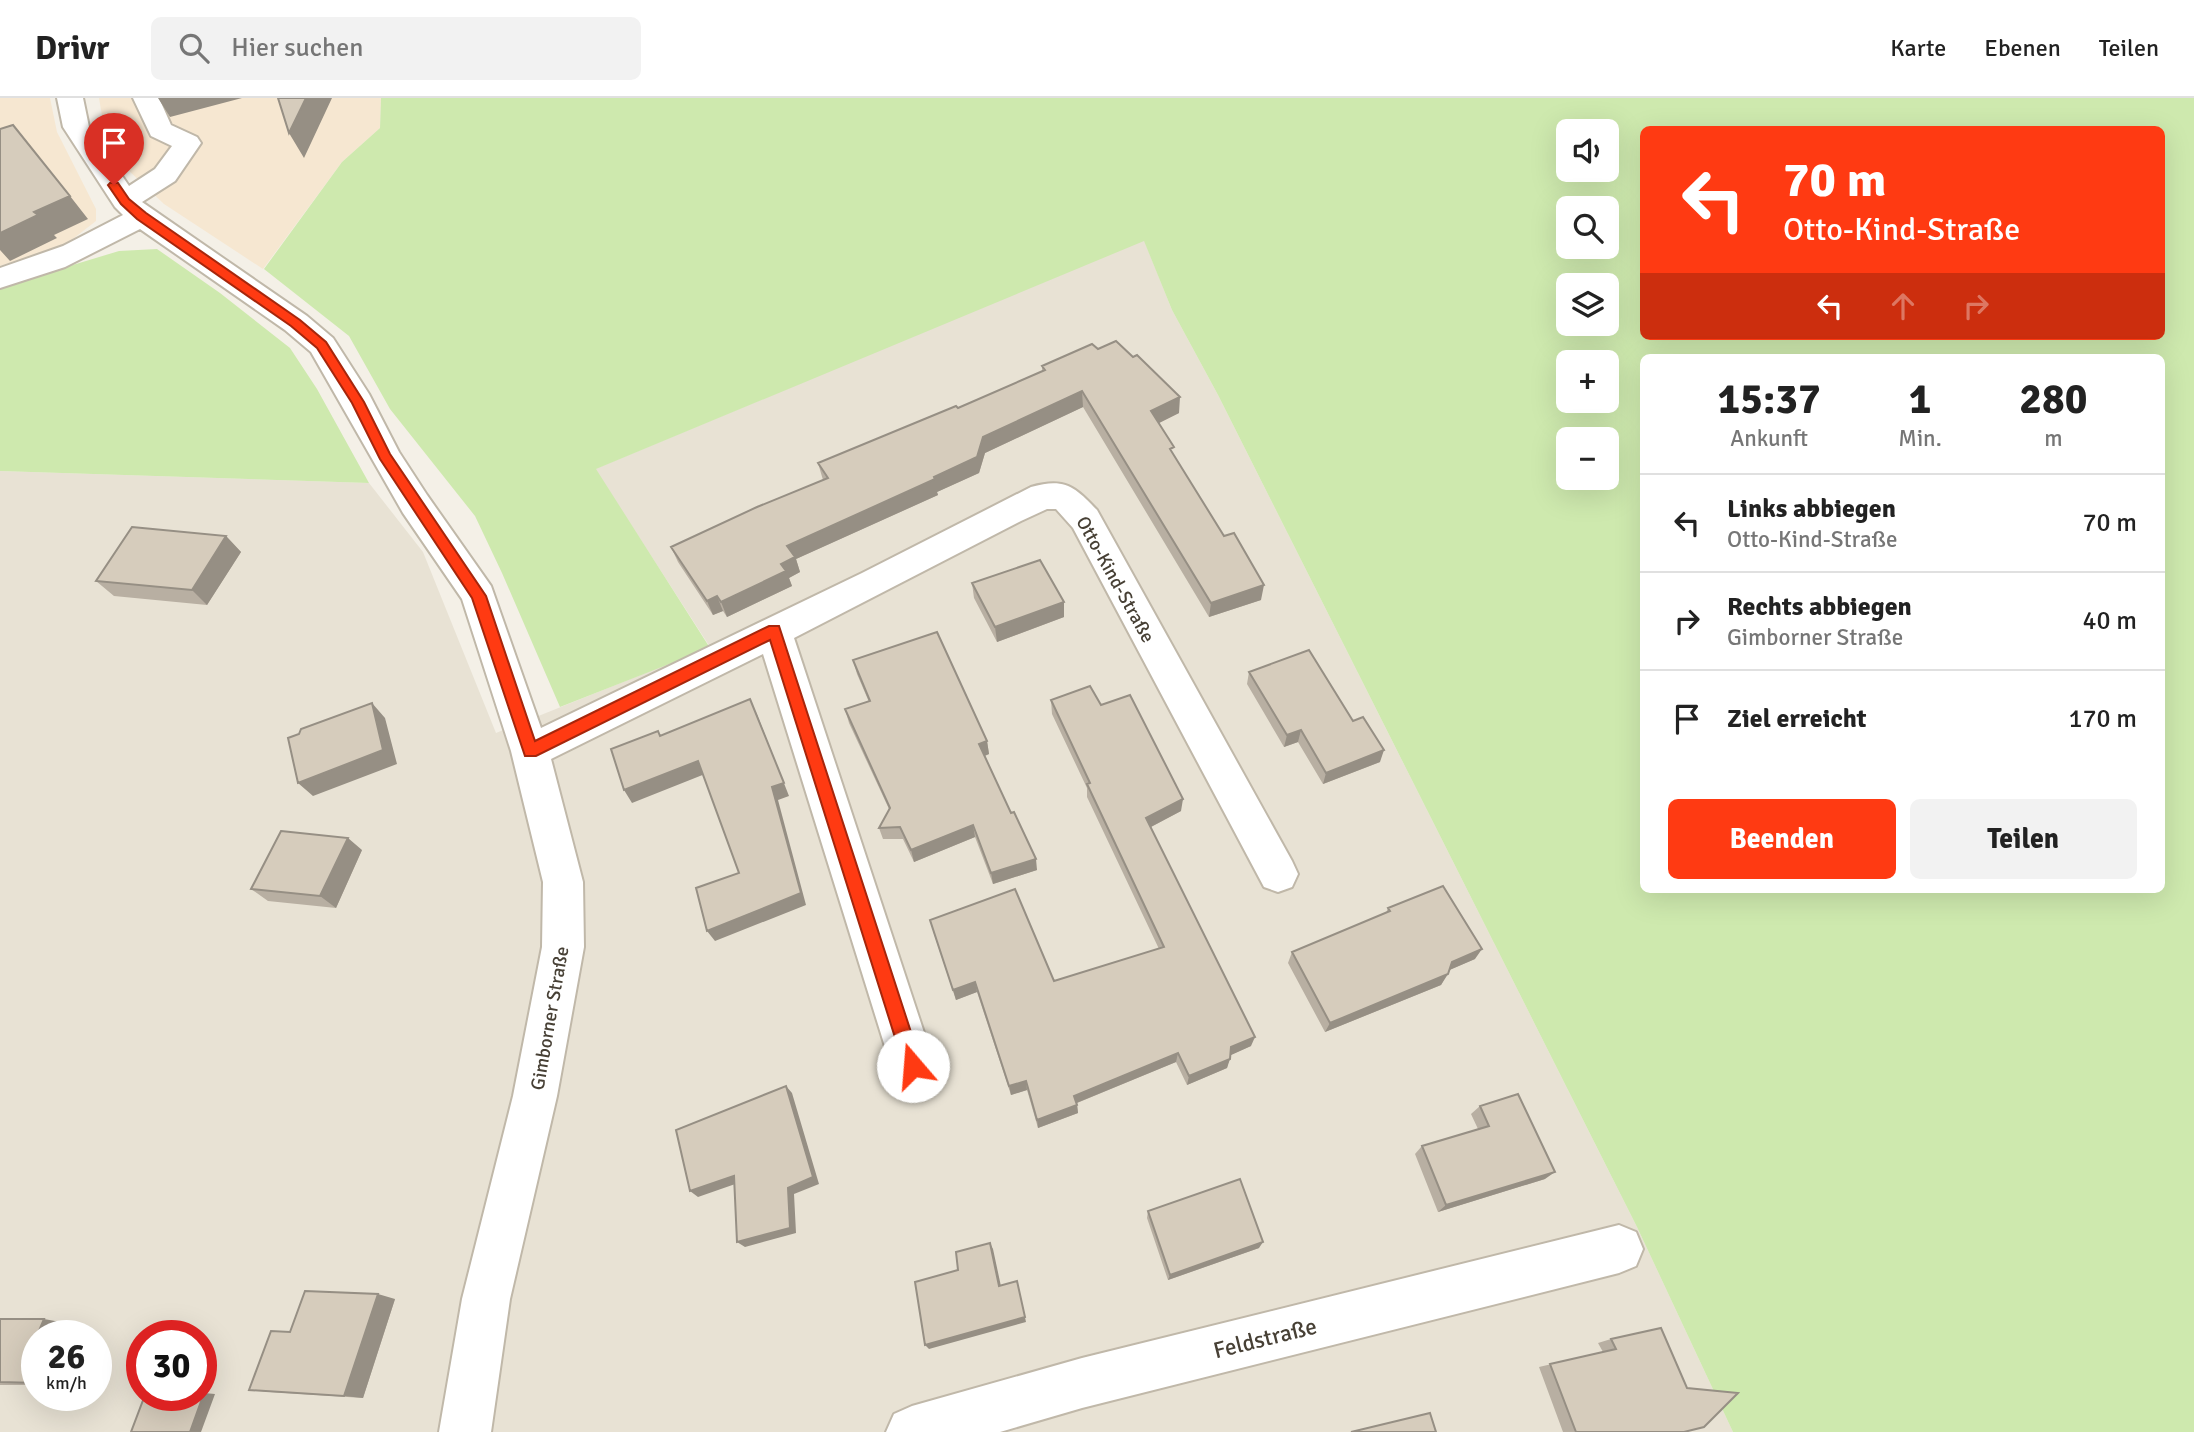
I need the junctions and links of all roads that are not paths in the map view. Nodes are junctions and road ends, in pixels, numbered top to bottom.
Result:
1 (70, 98) edge
2 (146, 98) edge
3 (133, 209) junction
4 (0, 278) edge
5 (774, 631) junction
6 (530, 751) junction
7 (1278, 874) dead end
8 (913, 1066) dead end
9 (1619, 1249) dead end
10 (465, 1432) edge
11 (912, 1432) edge

1 - 3 street, Gimborner Straße
2 - 3 street
3 - 4 street
3 - 6 street, Gimborner Straße
5 - 6 street, Otto-Kind-Straße
5 - 7 street, Otto-Kind-Straße
5 - 8 street
6 - 10 street, Gimborner Straße
9 - 11 street, Feldstraße

